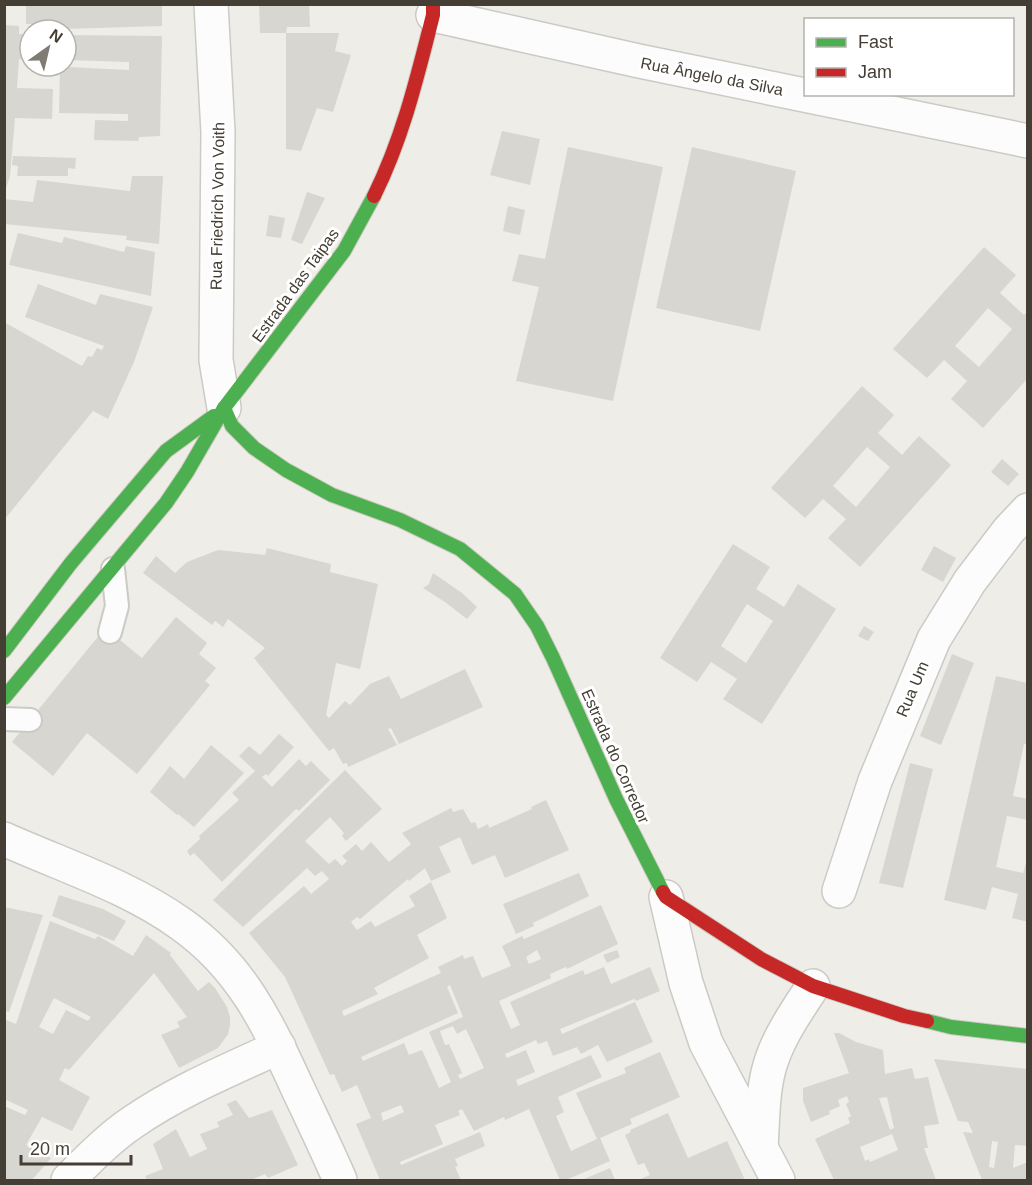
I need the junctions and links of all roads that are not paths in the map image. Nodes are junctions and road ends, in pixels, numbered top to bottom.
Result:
1 (210, 4) edge
2 (433, 10) edge
3 (804, 95) edge
4 (809, 96) edge
5 (1028, 141) edge
6 (224, 408) junction
7 (1028, 510) edge
8 (113, 569) junction
9 (110, 632) dead end
10 (4, 651) edge
11 (4, 698) edge
12 (4, 719) edge
13 (30, 720) dead end
14 (4, 839) edge
15 (838, 891) dead end
16 (666, 897) junction
17 (813, 986) junction
18 (1028, 1036) edge
19 (279, 1047) junction
20 (761, 1148) junction
21 (68, 1180) edge
22 (340, 1180) edge
23 (778, 1180) edge

1 - 6 street, Rua Friedrich Von Voith
2 - 3 street, Rua Ângelo da Silva
2 - 6 main road, Estrada das Taipas
4 - 5 street, Rua Ângelo da Silva
6 - 8 main road, Estrada das Taipas
6 - 10 main road, Estrada das Taipas
6 - 16 main road, Estrada do Corredor
7 - 15 street, Rua Um
8 - 9 lane
8 - 11 main road, Estrada das Taipas
12 - 13 lane
14 - 19 street
16 - 17 main road, Estrada do Corredor
16 - 20 street
17 - 18 main road, Estrada do Corredor
17 - 20 street
19 - 21 street
19 - 22 street
20 - 23 street

